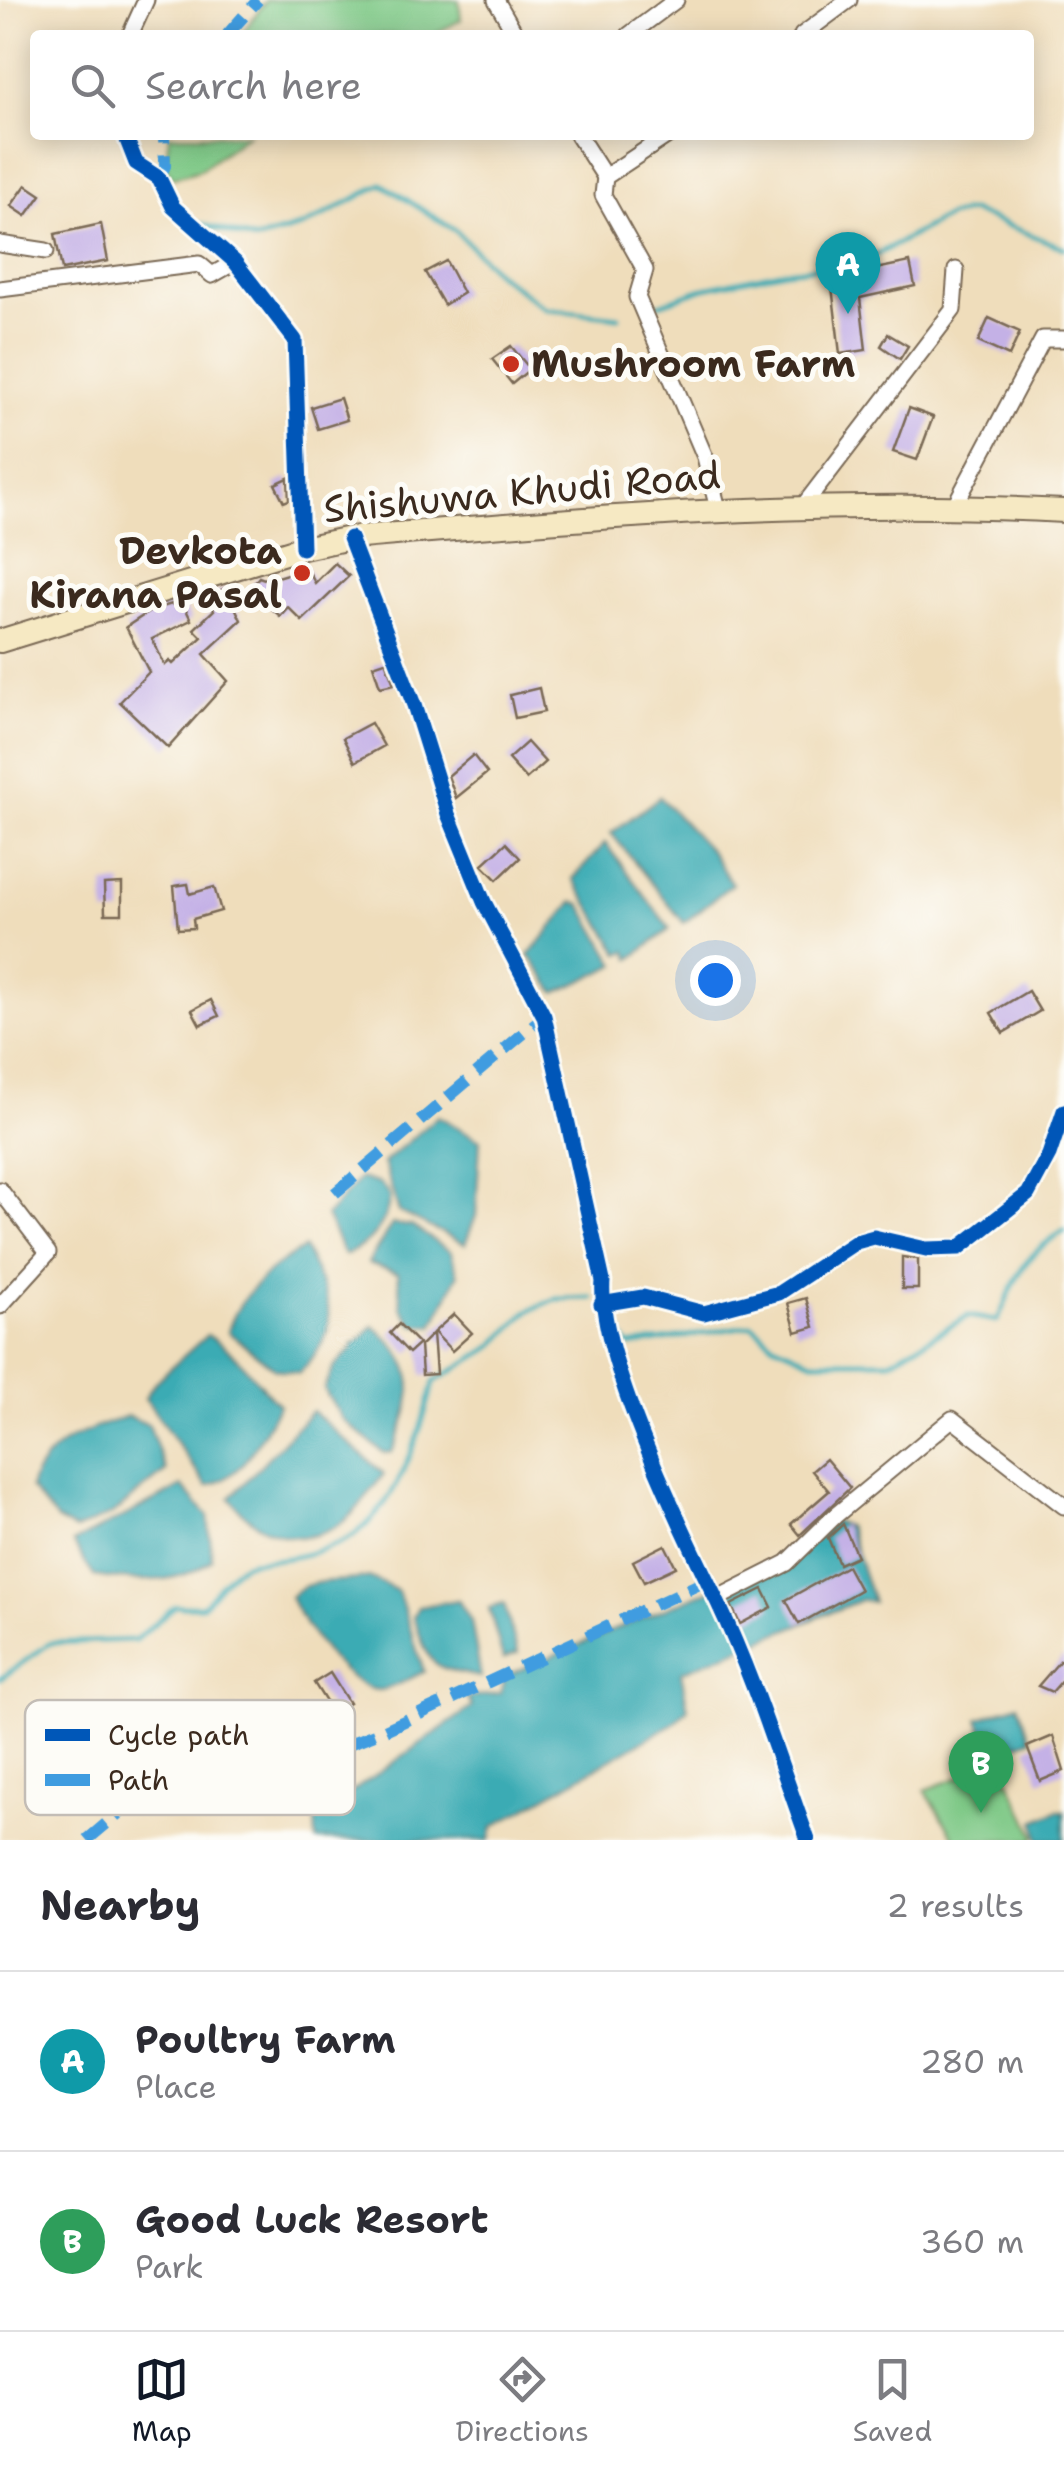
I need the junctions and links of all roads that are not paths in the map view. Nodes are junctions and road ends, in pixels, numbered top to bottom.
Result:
1 (146, 0) edge
2 (676, 0) edge
3 (850, 0) edge
4 (499, 1) edge
5 (132, 30) edge
6 (514, 30) edge
7 (636, 30) edge
8 (809, 30) edge
9 (127, 140) edge
10 (581, 140) edge
11 (661, 140) edge
12 (605, 178) junction
13 (0, 244) edge
14 (46, 251) dead end
15 (235, 262) junction
16 (956, 270) dead end
17 (0, 288) edge
18 (1064, 339) edge
19 (955, 505) junction
20 (718, 509) junction
21 (801, 509) junction
22 (1064, 511) edge
23 (350, 538) junction
24 (302, 548) junction
25 (0, 641) edge
26 (1064, 1111) edge
27 (0, 1190) edge
28 (601, 1304) junction
29 (0, 1306) edge
30 (1064, 1506) edge
31 (716, 1599) junction
32 (808, 1840) edge

1 - 5 street
2 - 7 street
3 - 8 street
4 - 6 street
9 - 15 street
10 - 12 street
11 - 12 street
12 - 20 street
13 - 14 street
15 - 17 street
15 - 24 street
16 - 21 street
18 - 19 street
19 - 21 main road, Shishuwa Khudi Road
19 - 22 main road, Shishuwa Khudi Road
20 - 21 main road, Shishuwa Khudi Road
20 - 23 main road, Shishuwa Khudi Road
23 - 24 main road, Shishuwa Khudi Road
23 - 28 street
24 - 25 main road, Shishuwa Khudi Road
26 - 28 street
27 - 29 street
28 - 31 street
30 - 31 street
31 - 32 street

